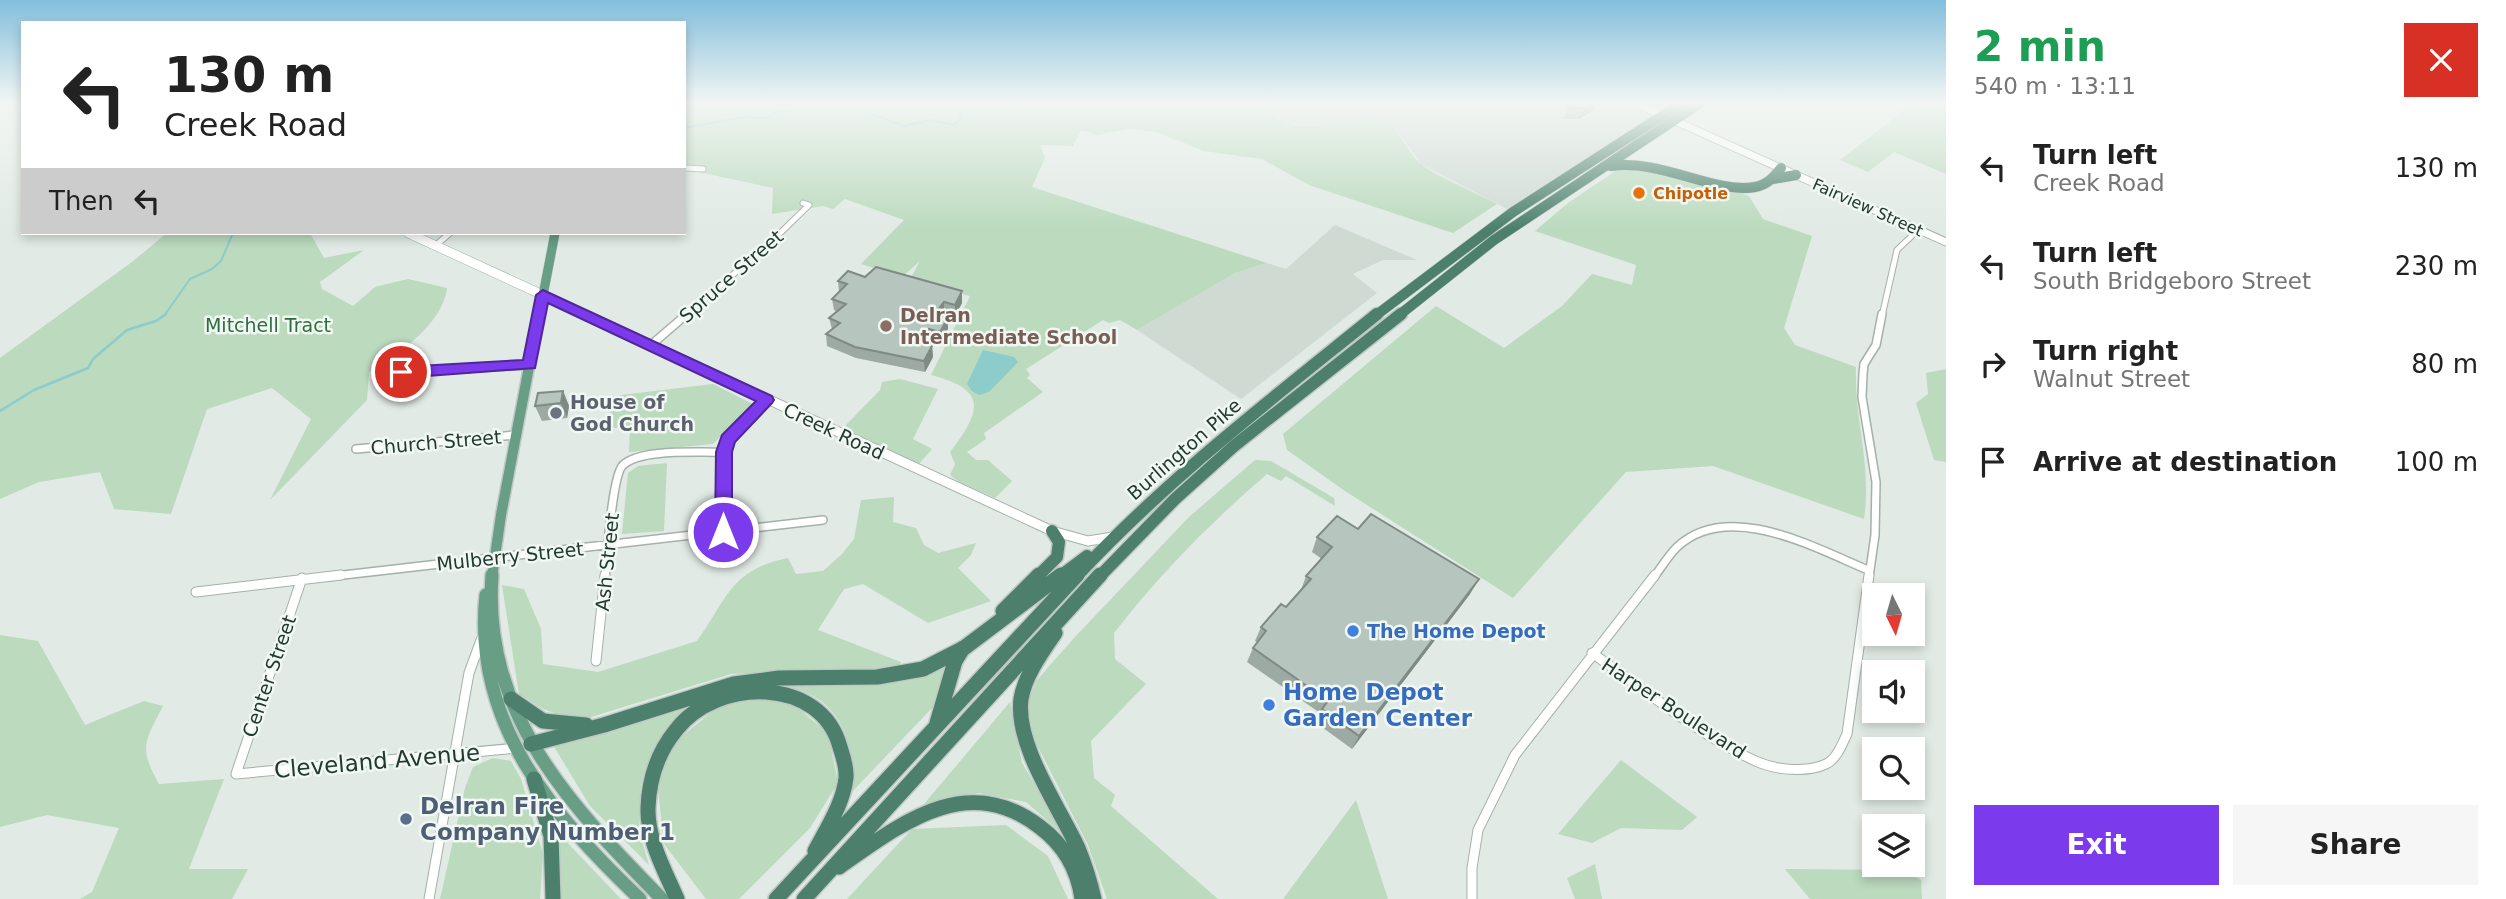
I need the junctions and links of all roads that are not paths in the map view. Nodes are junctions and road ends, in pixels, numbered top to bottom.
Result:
1 (1621, 145) edge
2 (1631, 145) edge
3 (1731, 145) edge
4 (686, 168) edge
5 (1781, 168) junction
6 (704, 169) dead end
7 (1597, 171) junction
8 (1796, 175) junction
9 (1773, 179) junction
10 (806, 204) dead end
11 (1917, 230) junction
12 (412, 235) edge
13 (448, 235) edge
14 (555, 235) edge
15 (1946, 242) edge
16 (435, 246) junction
17 (543, 295) junction
18 (651, 345) junction
19 (529, 365) junction
20 (401, 372) dead end
21 (766, 400) junction
22 (516, 435) junction
23 (356, 449) dead end
24 (724, 452) junction
25 (823, 520) dead end
26 (1052, 531) junction
27 (723, 532) junction
28 (1113, 537) junction
29 (609, 546) junction
30 (494, 558) junction
31 (1868, 569) junction
32 (302, 578) junction
33 (1090, 586) junction
34 (196, 592) dead end
35 (983, 633) junction
36 (483, 634) junction
37 (964, 648) junction
38 (1592, 653) junction
39 (596, 661) dead end
40 (511, 699) junction
41 (604, 725) junction
42 (935, 728) junction
43 (525, 746) junction
44 (455, 755) junction
45 (236, 774) joint
46 (534, 779) junction
47 (808, 866) junction
48 (822, 879) junction
49 (429, 899) edge
50 (553, 899) edge
51 (640, 899) edge
52 (662, 899) edge
53 (677, 899) edge
54 (776, 899) edge
55 (804, 899) edge
56 (1082, 899) edge
57 (1094, 899) edge
58 (1472, 899) edge

1 - 28 highway, Burlington Pike
2 - 7 highway, Burlington Pike
3 - 5 street, Fairview Street
4 - 6 street
5 - 8 street, Fairview Street
5 - 9 highway
7 - 9 highway
7 - 33 highway, Burlington Pike
8 - 9 highway
8 - 11 street, Fairview Street
10 - 18 street, Spruce Street
11 - 15 street, Fairview Street
11 - 31 street, Harper Boulevard
12 - 16 main road, Creek Road
13 - 16 street
14 - 17 main road
16 - 17 main road, Creek Road
17 - 18 street, Creek Road
17 - 19 main road
18 - 21 street, Creek Road
19 - 20 street
19 - 22 main road
21 - 24 street
21 - 26 street, Creek Road
22 - 23 street, Church Street
22 - 30 main road
24 - 27 street
24 - 29 street, Ash Street
25 - 27 street, Mulberry Street
26 - 28 street, Creek Road
26 - 35 highway
27 - 29 street, Mulberry Street
28 - 35 highway
28 - 42 highway, Burlington Pike
29 - 30 street, Mulberry Street
29 - 39 street, Ash Street
30 - 32 street, Mulberry Street
30 - 36 main road
30 - 40 main road
31 - 38 street
31 - 38 street, Harper Boulevard
32 - 34 street, Mulberry Street
32 - 45 street, Center Street
33 - 48 highway, Burlington Pike
33 - 57 highway
35 - 37 highway
36 - 43 main road
36 - 44 street
37 - 41 highway
37 - 42 highway
38 - 58 street
40 - 41 highway
40 - 43 main road
41 - 43 highway
42 - 47 highway, Burlington Pike
43 - 44 street, Cleveland Avenue
43 - 46 main road
43 - 52 main road
44 - 45 street, Cleveland Avenue
44 - 49 street
46 - 50 highway
46 - 51 main road
47 - 53 highway
47 - 54 highway, Burlington Pike
48 - 55 highway, Burlington Pike
48 - 56 highway

